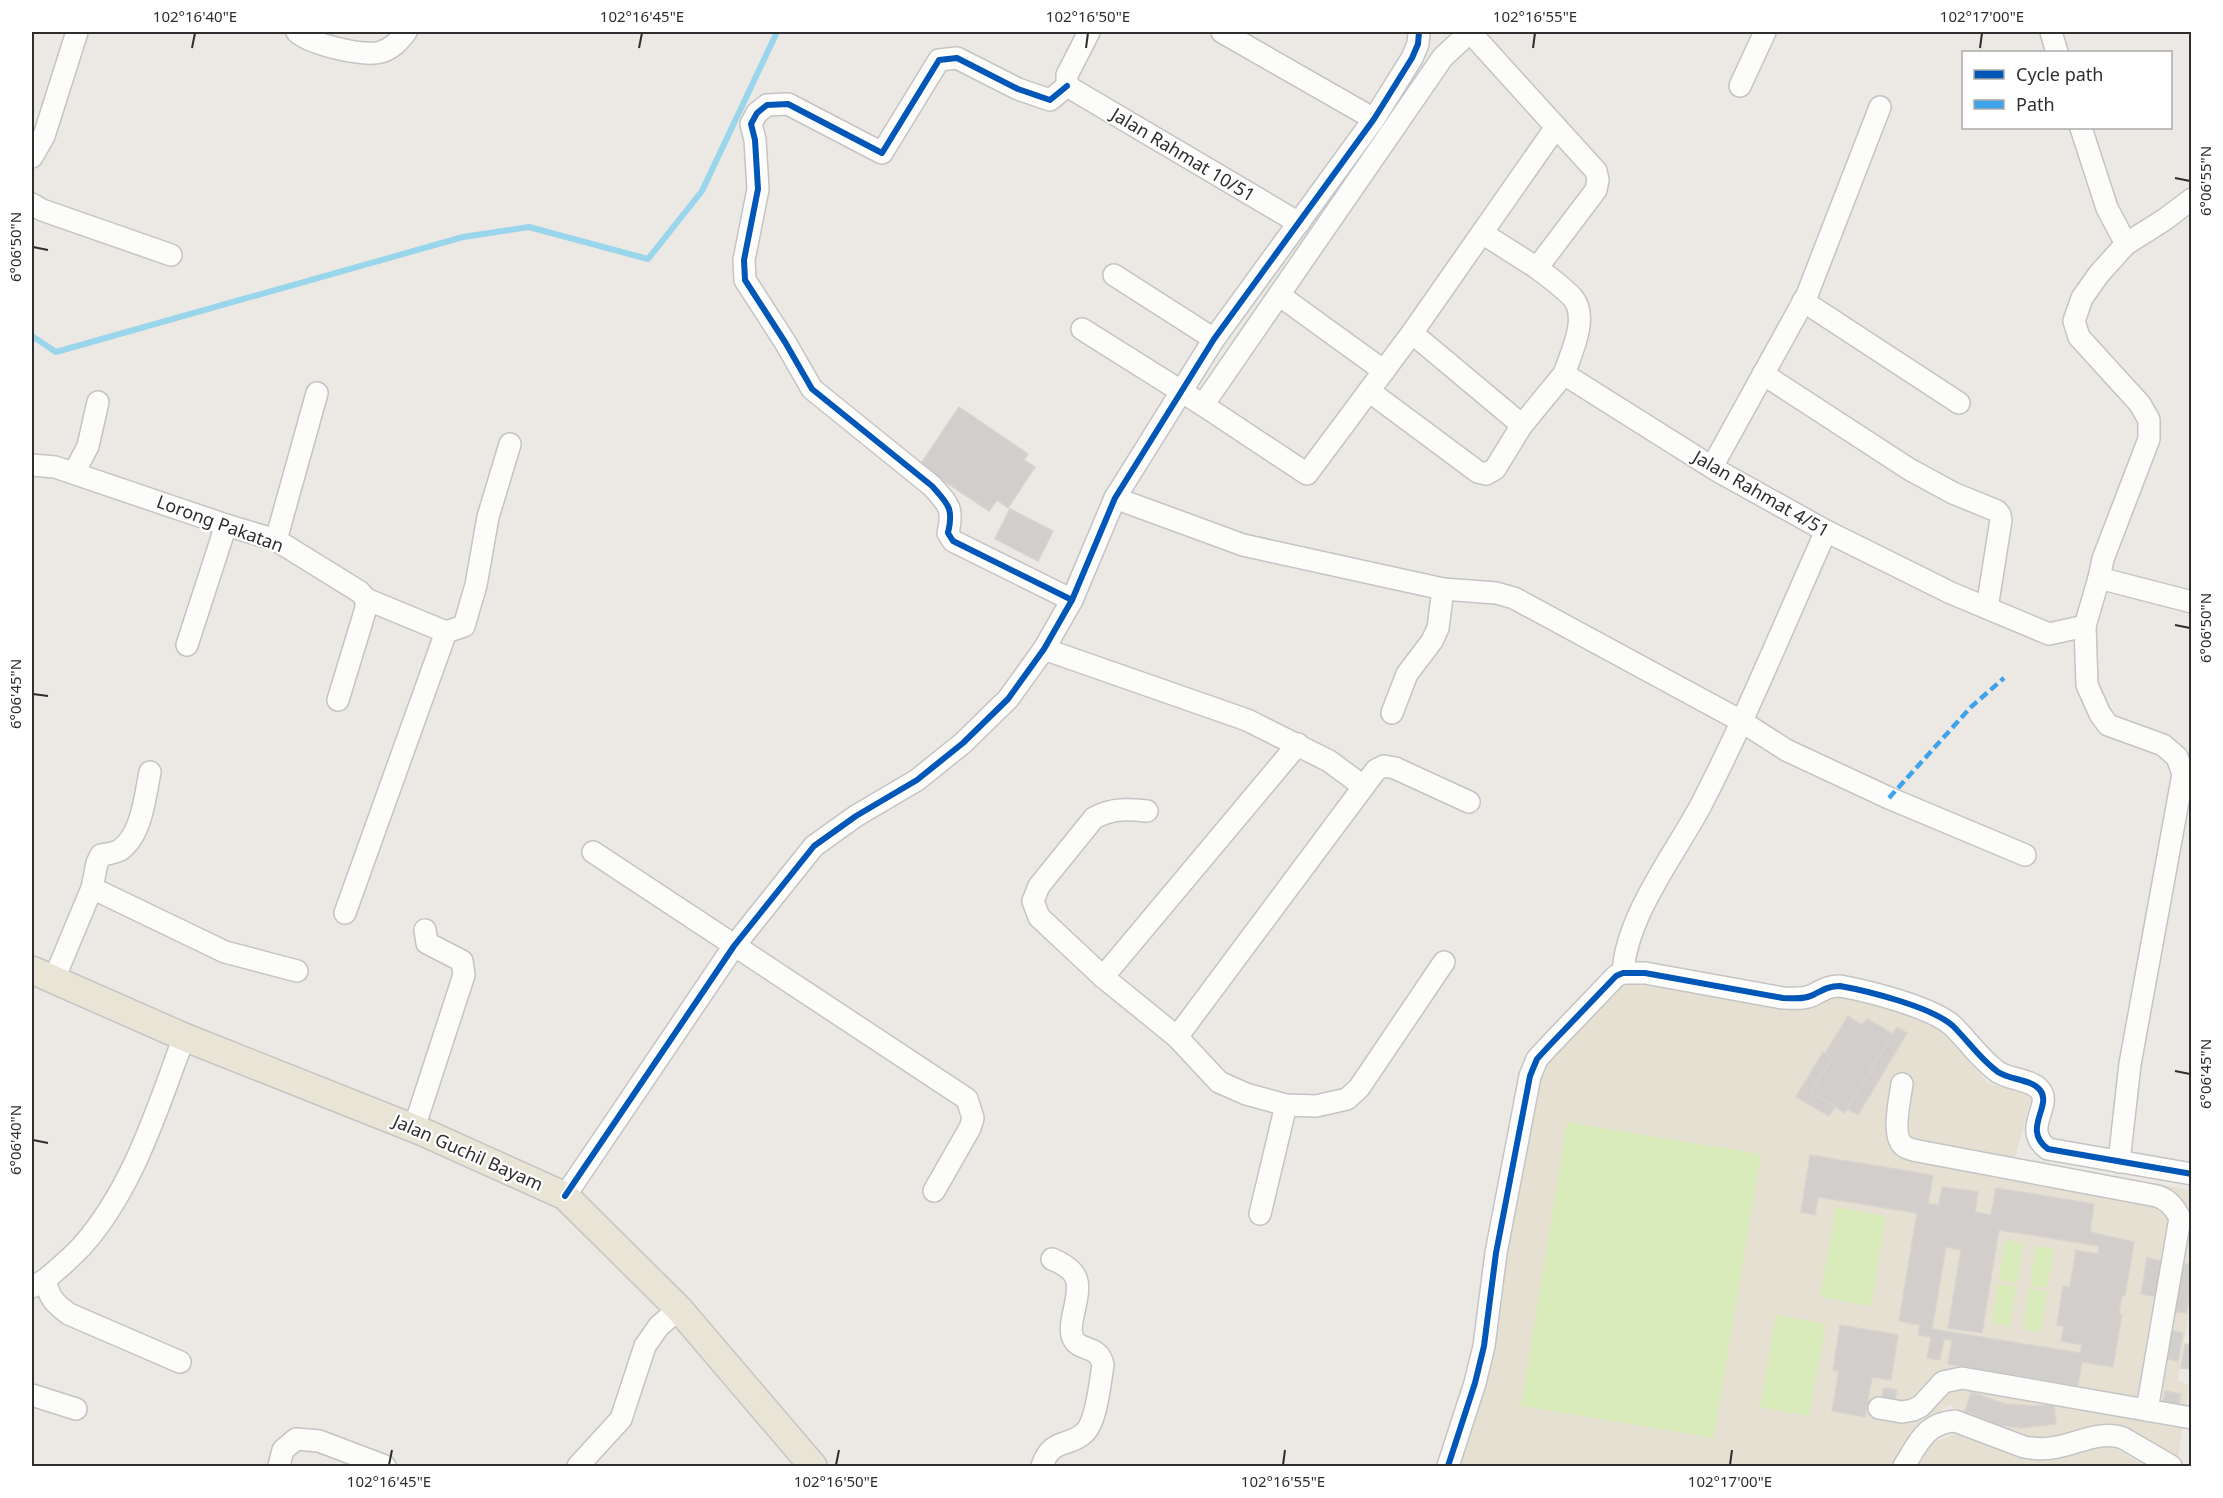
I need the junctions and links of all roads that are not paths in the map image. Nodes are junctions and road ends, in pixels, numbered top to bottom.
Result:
1 (77, 32) edge
2 (297, 32) edge
3 (406, 32) edge
4 (1089, 32) edge
5 (1222, 32) edge
6 (1419, 32) edge
7 (1470, 32) edge
8 (1765, 32) edge
9 (2051, 32) edge
10 (2058, 51) edge
11 (1067, 86) junction
12 (1740, 86) dead end
13 (1880, 107) dead end
14 (1374, 118) junction
15 (1556, 127) junction
16 (2081, 129) edge
17 (32, 157) edge
18 (2192, 198) edge
19 (32, 204) edge
20 (1299, 224) junction
21 (1482, 233) junction
22 (2126, 244) junction
23 (171, 255) dead end
24 (1537, 268) junction
25 (1114, 274) dead end
26 (1278, 295) junction
27 (1803, 301) junction
28 (1082, 329) dead end
29 (1412, 333) junction
30 (1215, 339) junction
31 (1384, 371) junction
32 (1564, 374) junction
33 (1763, 374) junction
34 (1182, 391) junction
35 (1369, 392) junction
36 (317, 393) dead end
37 (98, 402) dead end
38 (1959, 403) dead end
39 (1203, 405) junction
40 (1522, 425) junction
41 (510, 444) dead end
42 (32, 465) edge
43 (1712, 467) junction
44 (74, 473) junction
45 (1115, 498) junction
46 (226, 525) junction
47 (1826, 531) junction
48 (276, 540) junction
49 (2099, 578) junction
50 (1443, 589) junction
51 (366, 599) junction
52 (1072, 600) junction
53 (2192, 602) edge
54 (1987, 608) junction
55 (2085, 626) junction
56 (446, 632) junction
57 (187, 645) dead end
58 (1044, 650) junction
59 (338, 700) dead end
60 (1392, 714) dead end
61 (1741, 721) junction
62 (1298, 744) junction
63 (150, 772) dead end
64 (1363, 786) junction
65 (1469, 802) dead end
66 (1147, 811) dead end
67 (2183, 826) edge
68 (593, 852) dead end
69 (2025, 855) dead end
70 (92, 888) junction
71 (345, 913) dead end
72 (425, 930) dead end
73 (734, 946) junction
74 (1444, 962) dead end
75 (297, 971) dead end
76 (1623, 973) junction
77 (43, 975) edge
78 (1103, 977) junction
79 (184, 1037) junction
80 (1177, 1037) junction
81 (1902, 1084) dead end
82 (1286, 1105) junction
83 (414, 1128) junction
84 (2119, 1162) junction
85 (2192, 1174) edge
86 (934, 1191) dead end
87 (565, 1196) junction
88 (1260, 1214) dead end
89 (1052, 1259) dead end
90 (38, 1284) edge
91 (679, 1309) junction
92 (180, 1362) dead end
93 (32, 1395) edge
94 (1879, 1408) dead end
95 (76, 1409) dead end
96 (2147, 1410) junction
97 (2192, 1418) edge
98 (279, 1467) edge
99 (385, 1467) edge
100 (578, 1467) edge
101 (813, 1467) edge
102 (1042, 1467) edge
103 (1448, 1467) edge
104 (1904, 1467) edge
105 (2171, 1467) edge

1 - 17 street
2 - 3 street
4 - 11 street
5 - 14 street
6 - 14 street
7 - 15 street
7 - 26 street
8 - 12 street
9 - 10 street
11 - 20 street, Jalan Rahmat 10/51
11 - 52 street
13 - 27 street
14 - 20 street
15 - 21 street
15 - 24 street
16 - 22 street
18 - 22 street
19 - 23 street
20 - 30 street
21 - 24 street
21 - 29 street
22 - 49 street
24 - 32 street
25 - 30 street
26 - 31 street
26 - 39 street
27 - 33 street
27 - 38 street
28 - 34 street
29 - 31 street
29 - 40 street
30 - 34 street
31 - 35 street
32 - 40 street
32 - 43 street, Jalan Rahmat 4/51
33 - 43 street
33 - 54 street
34 - 39 street
34 - 45 street
35 - 39 street
35 - 40 street
36 - 48 street
37 - 44 street
41 - 56 street
42 - 44 street, Lorong Pakatan
43 - 47 street, Jalan Rahmat 4/51
44 - 46 street, Lorong Pakatan
45 - 50 street
45 - 52 street
46 - 48 street, Lorong Pakatan
46 - 57 street
47 - 54 street, Jalan Rahmat 4/51
47 - 61 street
48 - 51 street, Lorong Pakatan
49 - 53 street
49 - 55 street
50 - 60 street
50 - 61 street
51 - 56 street, Lorong Pakatan
51 - 59 street
52 - 58 street
54 - 55 street, Jalan Rahmat 4/51
55 - 67 street
56 - 71 street
58 - 62 street
58 - 73 street
61 - 69 street
61 - 76 street
62 - 64 street
62 - 78 street
63 - 70 street
64 - 65 street
64 - 80 street
66 - 78 street
67 - 84 street
68 - 73 street
70 - 75 street
70 - 77 street
72 - 83 street
73 - 86 street
73 - 87 street
74 - 82 street
76 - 84 street
76 - 103 street
77 - 79 main road, Jalan Guchil Bayam
78 - 80 street
79 - 83 main road, Jalan Guchil Bayam
79 - 90 street
80 - 82 street
81 - 96 street
82 - 88 street
83 - 87 main road, Jalan Guchil Bayam
84 - 85 street
87 - 91 main road, Jalan Guchil Bayam
89 - 102 street
90 - 92 street
91 - 100 street
91 - 101 main road, Jalan Guchil Bayam
93 - 95 street
94 - 96 street
96 - 97 street
98 - 99 street
104 - 105 street

